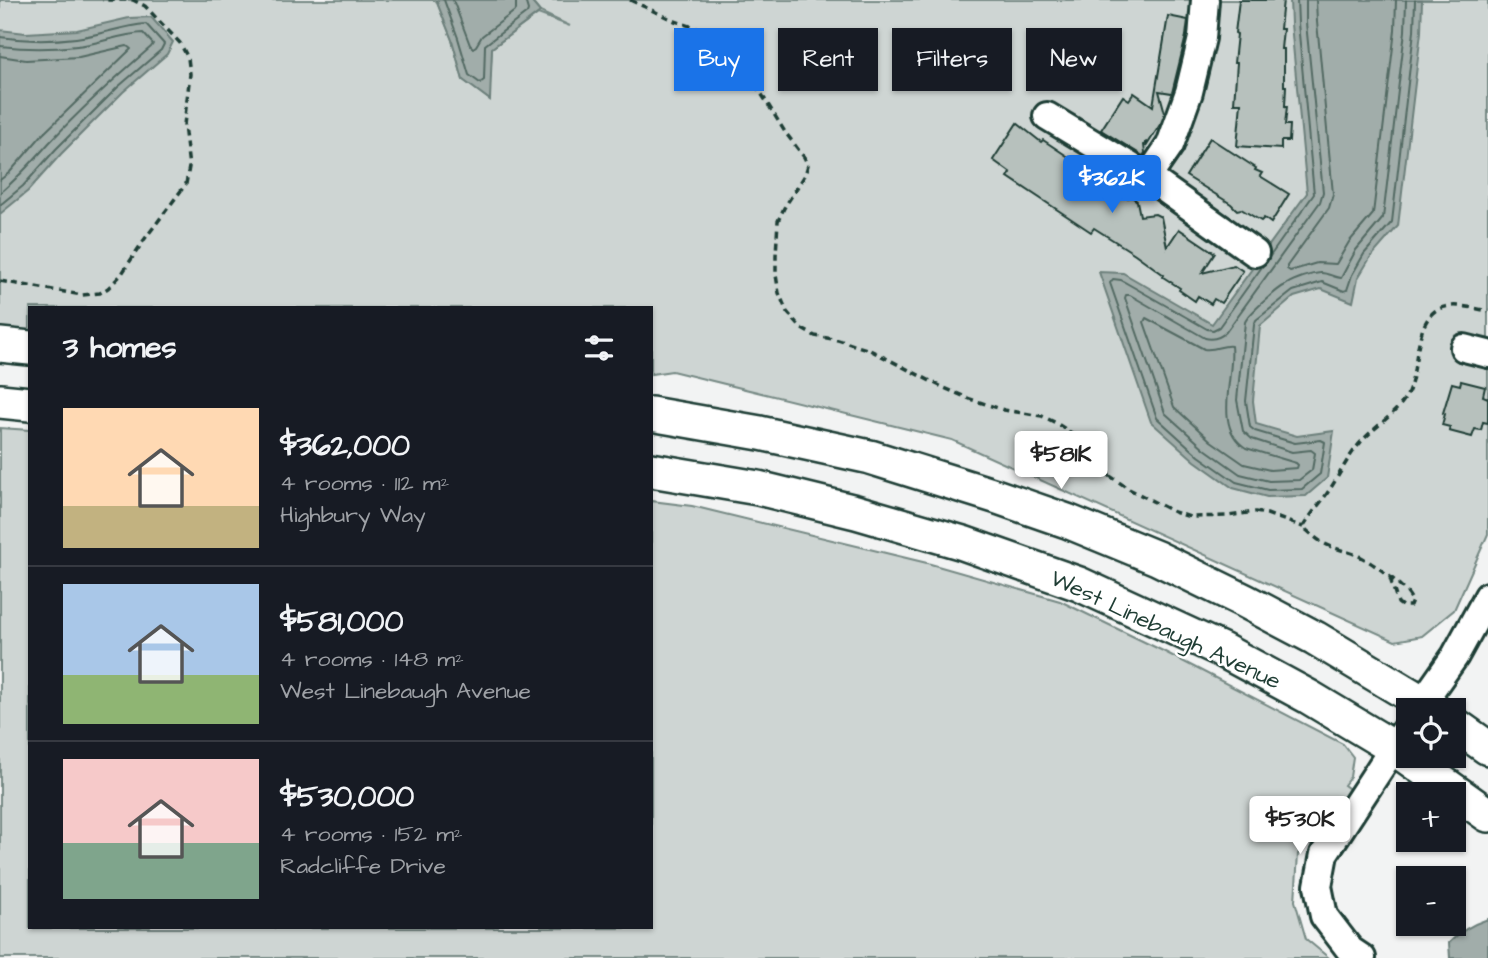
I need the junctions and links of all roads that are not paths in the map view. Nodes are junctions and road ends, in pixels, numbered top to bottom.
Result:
1 (1205, 0) edge
2 (1047, 116) dead end
3 (1148, 177) junction
4 (1255, 253) dead end
5 (0, 345) edge
6 (28, 348) edge
7 (0, 401) edge
8 (28, 404) edge
9 (653, 414) edge
10 (653, 470) edge
11 (1488, 596) edge
12 (1428, 698) edge
13 (1396, 704) edge
14 (1396, 715) edge
15 (1466, 732) edge
16 (1396, 747) edge
17 (1488, 748) edge
18 (1452, 768) edge
19 (1488, 815) edge
20 (1362, 958) edge

1 - 3 street
2 - 3 street
3 - 4 street
5 - 6 main road
7 - 8 main road
9 - 13 main road, West Linebaugh Avenue
10 - 14 main road, West Linebaugh Avenue
11 - 12 street
15 - 17 main road
16 - 20 street
18 - 19 main road, West Linebaugh Avenue

